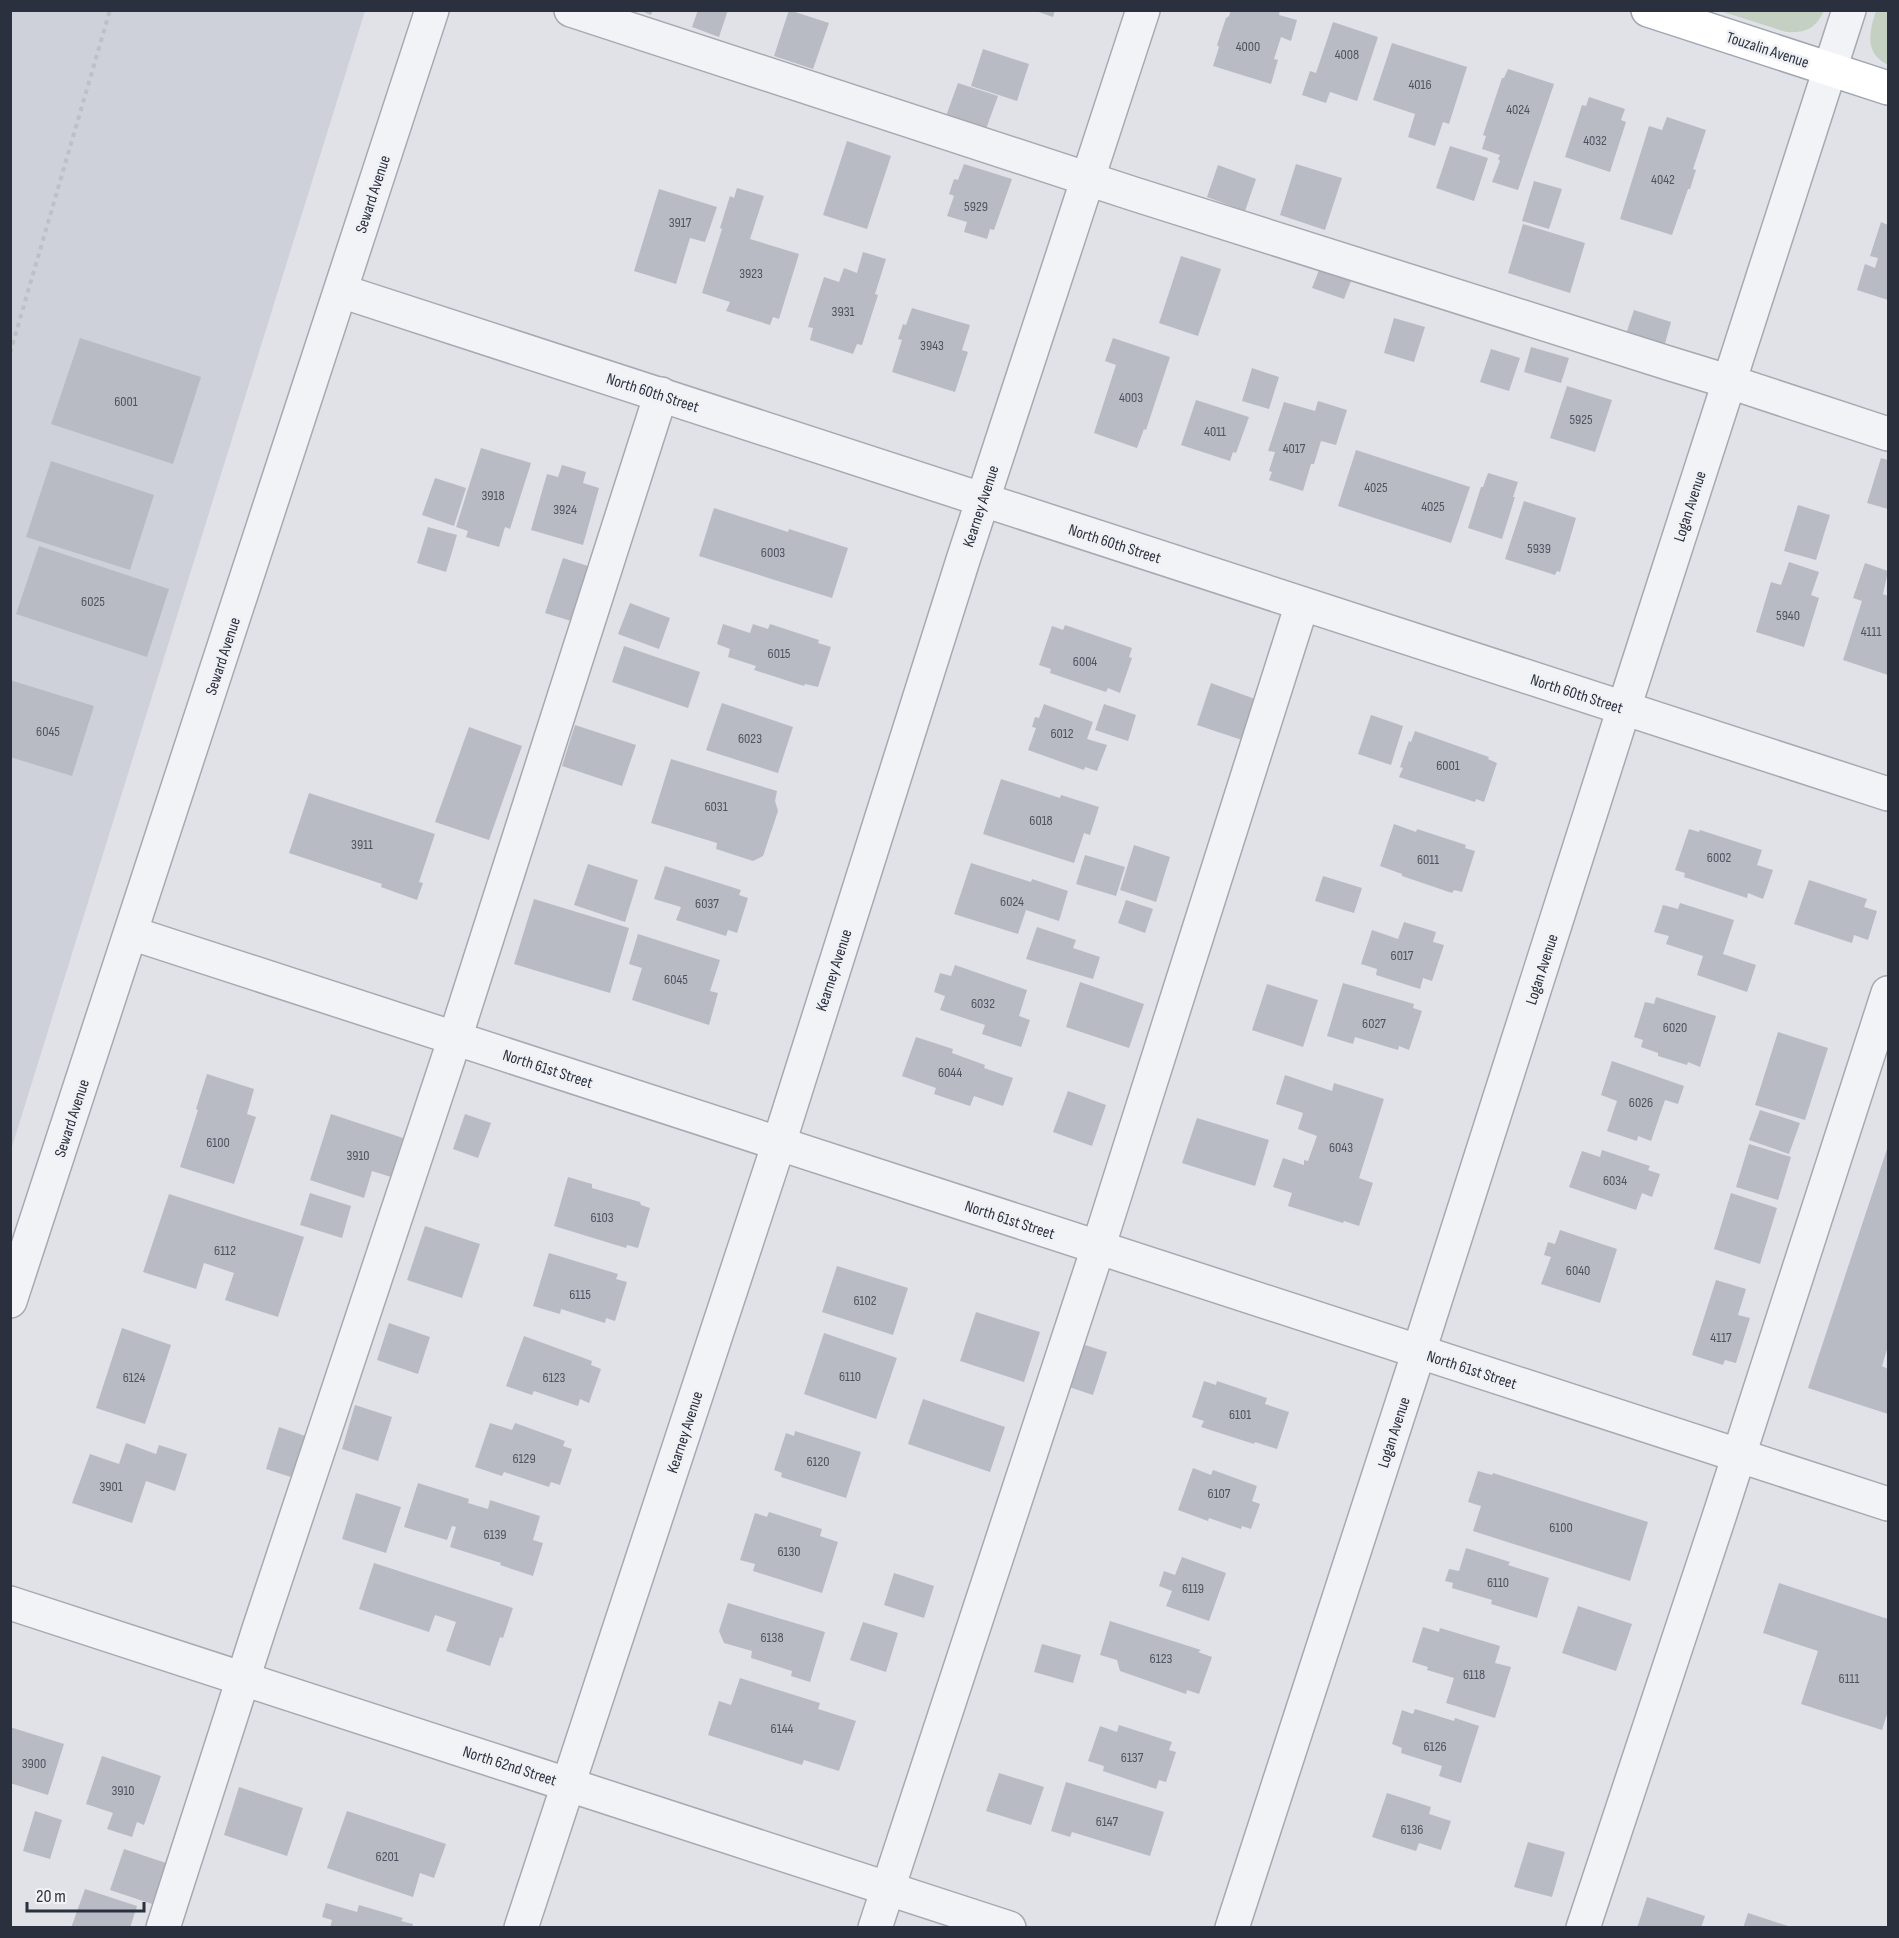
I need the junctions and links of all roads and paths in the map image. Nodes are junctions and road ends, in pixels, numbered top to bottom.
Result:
1 (110, 10) edge
2 (432, 10) edge
3 (571, 10) edge
4 (1143, 10) edge
5 (1648, 10) edge
6 (1849, 10) edge
7 (1830, 70) junction
8 (1888, 88) edge
9 (1088, 179) junction
10 (341, 291) junction
11 (10, 353) edge
12 (1730, 382) junction
13 (661, 394) junction
14 (1888, 434) edge
15 (982, 500) junction
16 (1302, 604) junction
17 (1624, 708) junction
18 (1888, 794) edge
19 (131, 933) junction
20 (1888, 993) edge
21 (455, 1038) junction
22 (779, 1143) junction
23 (1098, 1248) junction
24 (10, 1301) edge
25 (1419, 1352) junction
26 (1739, 1455) junction
27 (1888, 1504) edge
28 (10, 1603) edge
29 (243, 1678) junction
30 (568, 1784) junction
31 (889, 1889) junction
32 (164, 1928) edge
33 (521, 1928) edge
34 (875, 1928) edge
35 (1009, 1928) edge
36 (1232, 1928) edge
37 (1583, 1928) edge

1 - 11 path
2 - 10 street, Seward Avenue
3 - 9 street
4 - 9 street, Kearney Avenue
5 - 7 main road, Touzalin Avenue
6 - 7 street, Logan Avenue
7 - 8 main road, Touzalin Avenue
7 - 12 street, Logan Avenue
9 - 12 street
9 - 15 street, Kearney Avenue
10 - 13 street, North 60th Street
10 - 19 street, Seward Avenue
12 - 14 street
12 - 17 street, Logan Avenue
13 - 15 street, North 60th Street
13 - 21 street
15 - 16 street, North 60th Street
15 - 22 street, Kearney Avenue
16 - 17 street, North 60th Street
16 - 23 street
17 - 18 street, North 60th Street
17 - 25 street, Logan Avenue
19 - 21 street, North 61st Street
19 - 24 street, Seward Avenue
20 - 26 street
21 - 22 street, North 61st Street
21 - 29 street
22 - 23 street, North 61st Street
22 - 30 street, Kearney Avenue
23 - 25 street, North 61st Street
23 - 31 street
25 - 26 street, North 61st Street
25 - 36 street, Logan Avenue
26 - 27 street, North 61st Street
26 - 37 street
28 - 29 street, North 62nd Street
29 - 30 street, North 62nd Street
29 - 32 street
30 - 31 street, North 62nd Street
30 - 33 street, Kearney Avenue
31 - 34 street
31 - 35 street, North 62nd Street

